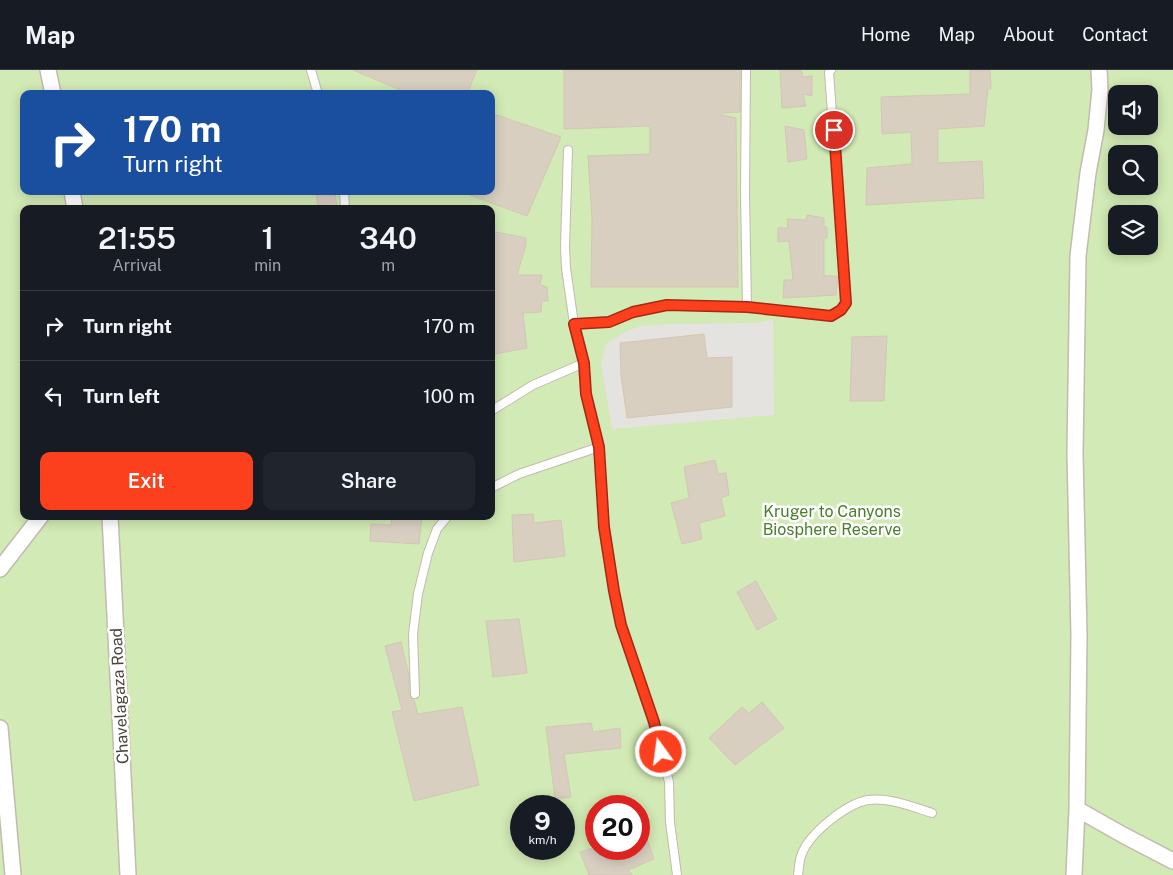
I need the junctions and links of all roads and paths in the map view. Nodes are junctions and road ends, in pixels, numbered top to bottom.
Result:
1 (48, 70) edge
2 (311, 70) edge
3 (746, 70) edge
4 (831, 70) edge
5 (1099, 70) edge
6 (52, 90) edge
7 (317, 90) edge
8 (568, 150) dead end
9 (747, 307) junction
10 (574, 324) junction
11 (584, 363) junction
12 (495, 409) edge
13 (599, 447) junction
14 (495, 486) edge
15 (38, 520) edge
16 (110, 520) edge
17 (445, 520) edge
18 (0, 570) edge
19 (415, 694) dead end
20 (0, 728) edge
21 (1078, 809) junction
22 (932, 813) dead end
23 (1173, 861) edge
24 (13, 875) edge
25 (128, 875) edge
26 (677, 875) edge
27 (798, 875) edge
28 (1074, 875) edge

1 - 6 street
2 - 7 lane
3 - 9 lane
4 - 9 lane
5 - 21 street
8 - 10 lane
9 - 10 lane
10 - 11 lane
11 - 12 lane
11 - 13 lane
13 - 14 lane
13 - 26 lane
15 - 18 street
16 - 25 street, Chavelagaza Road
17 - 19 lane
20 - 24 street
21 - 23 street
21 - 28 street
22 - 27 lane

